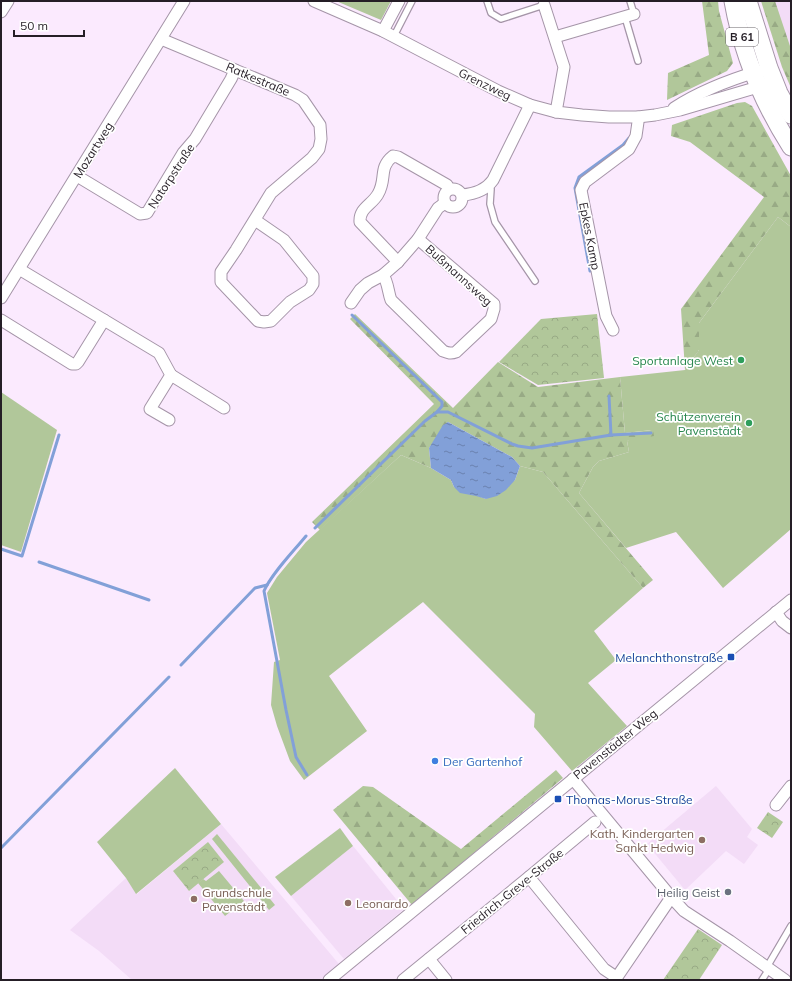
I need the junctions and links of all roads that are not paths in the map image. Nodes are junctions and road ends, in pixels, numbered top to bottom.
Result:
1 (8, 1) edge
2 (184, 1) edge
3 (314, 1) edge
4 (399, 1) edge
5 (412, 1) edge
6 (487, 1) edge
7 (630, 1) edge
8 (733, 1) edge
9 (748, 1) edge
10 (544, 5) joint
11 (1, 12) edge
12 (629, 16) junction
13 (383, 31) junction
14 (394, 36) junction
15 (555, 37) junction
16 (161, 38) junction
17 (638, 61) dead end
18 (235, 70) junction
19 (764, 77) junction
20 (530, 105) junction
21 (556, 112) junction
22 (791, 115) edge
23 (638, 117) junction
24 (791, 147) edge
25 (76, 176) junction
26 (488, 186) junction
27 (449, 189) junction
28 (462, 195) junction
29 (445, 203) junction
30 (255, 220) junction
31 (418, 239) junction
32 (398, 262) junction
33 (19, 269) junction
34 (383, 275) junction
35 (535, 281) dead end
36 (1, 298) edge
37 (351, 303) dead end
38 (1, 320) edge
39 (104, 320) junction
40 (612, 330) dead end
41 (171, 376) junction
42 (224, 408) dead end
43 (169, 420) dead end
44 (791, 600) edge
45 (776, 612) junction
46 (791, 628) edge
47 (573, 779) junction
48 (791, 786) edge
49 (776, 805) dead end
50 (595, 822) dead end
51 (529, 877) junction
52 (672, 898) junction
53 (791, 926) edge
54 (429, 959) junction
55 (768, 968) junction
56 (616, 978) edge
57 (329, 980) edge
58 (403, 980) edge
59 (446, 980) edge
60 (762, 980) edge
61 (785, 980) edge

1 - 11 street
2 - 16 street, Mozartweg
3 - 13 street, Grenzweg
4 - 13 street
5 - 14 lane
6 - 10 lane
7 - 12 lane
8 - 19 main road, B 61
9 - 19 main road, B 61
10 - 15 street
12 - 15 street
12 - 17 lane
13 - 14 street, Grenzweg
14 - 20 street, Grenzweg
15 - 21 street
16 - 18 street, Ratkestraße
16 - 25 street, Mozartweg
18 - 25 street, Natorpstraße
18 - 30 street, Ratkestraße
19 - 22 main road, B 61
19 - 23 street, Grenzweg
19 - 24 main road, B 61
20 - 21 street, Grenzweg
20 - 26 street
21 - 23 street, Grenzweg
23 - 40 street, Epkes Kamp
25 - 33 street, Mozartweg
26 - 28 street
26 - 35 lane
27 - 28 street
27 - 29 street, Bußmannsweg
27 - 32 street
28 - 29 street
29 - 31 street, Bußmannsweg
30 - 30 street, Ratkestraße
31 - 32 street, Bußmannsweg
31 - 34 street, Bußmannsweg
32 - 34 street, Bußmannsweg
33 - 36 street, Mozartweg
33 - 39 street
34 - 37 street, Bußmannsweg
38 - 39 street
39 - 41 street
41 - 42 street
41 - 43 street
44 - 45 street, Pavenstädter Weg
45 - 46 street
45 - 47 street, Pavenstädter Weg
47 - 52 street
47 - 57 street, Pavenstädter Weg
48 - 49 street
50 - 51 street, Friedrich-Greve-Straße
51 - 54 street, Friedrich-Greve-Straße
51 - 56 street
52 - 55 street
52 - 56 street
53 - 55 lane
54 - 58 street, Friedrich-Greve-Straße
54 - 59 street
55 - 60 lane
55 - 61 street

